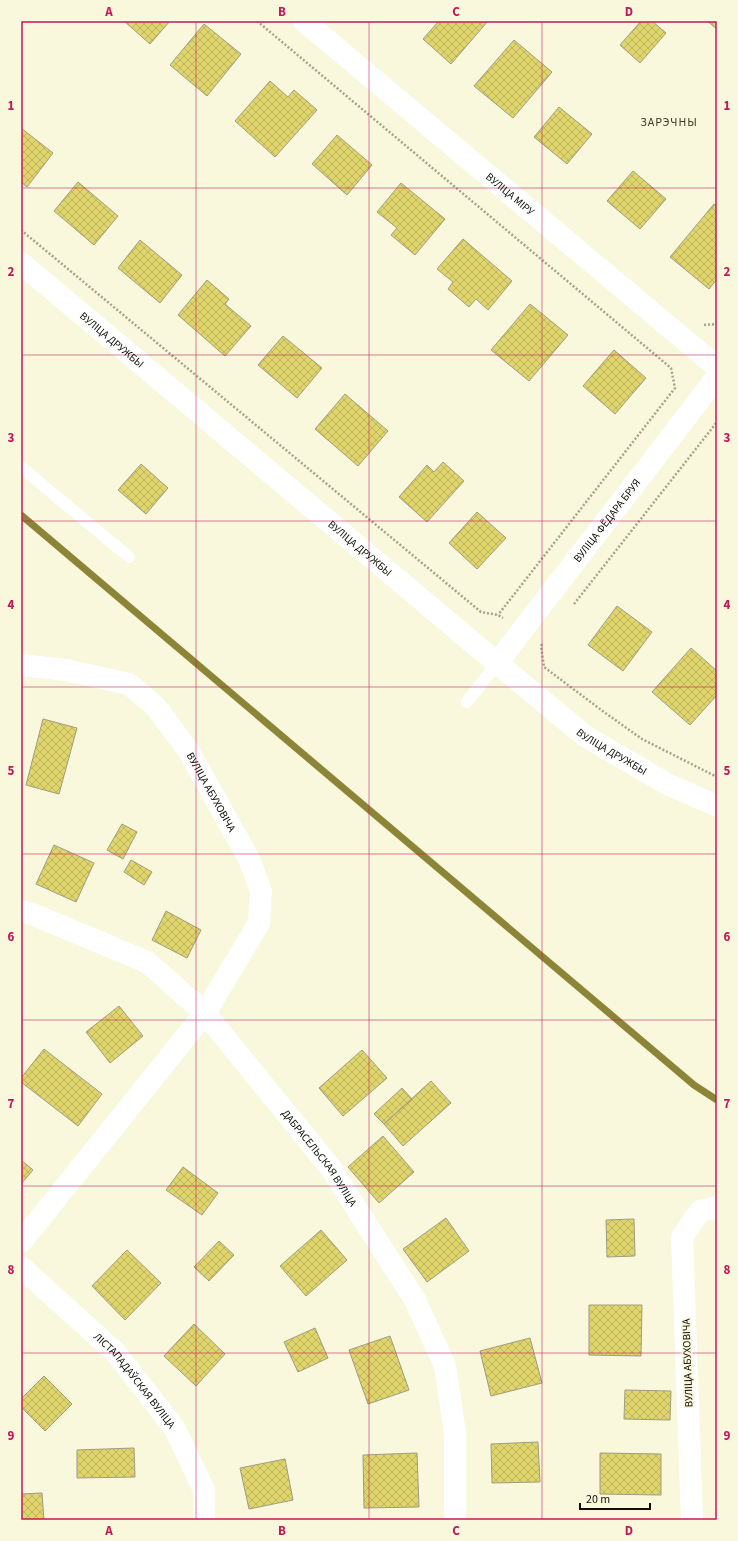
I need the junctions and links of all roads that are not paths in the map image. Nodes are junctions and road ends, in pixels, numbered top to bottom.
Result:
1 (304, 21) edge
2 (21, 263) edge
3 (717, 367) edge
4 (717, 377) edge
5 (21, 466) edge
6 (129, 557) dead end
7 (497, 663) junction
8 (21, 665) edge
9 (467, 702) dead end
10 (717, 806) edge
11 (21, 911) edge
12 (205, 1013) junction
13 (708, 1209) edge
14 (21, 1242) edge
15 (21, 1267) edge
16 (204, 1520) edge
17 (455, 1520) edge
18 (692, 1520) edge

1 - 3 street, ВУЛІЦА МІРУ
2 - 7 street, ВУЛІЦА ДРУЖБЫ
4 - 7 street, ВУЛІЦА ФЁДАРА БРУЯ
5 - 6 lane
7 - 9 lane
7 - 10 street, ВУЛІЦА ДРУЖБЫ
8 - 12 street, ВУЛІЦА АБУХОВІЧА
11 - 12 street, ДАБРАСЕЛЬСКАЯ ВУЛІЦА
12 - 14 street, ВУЛІЦА АБУХОВІЧА
12 - 17 street, ДАБРАСЕЛЬСКАЯ ВУЛІЦА
13 - 18 street, ВУЛІЦА АБУХОВІЧА
15 - 16 street, ЛІСТАПАДАЎСКАЯ ВУЛІЦА

